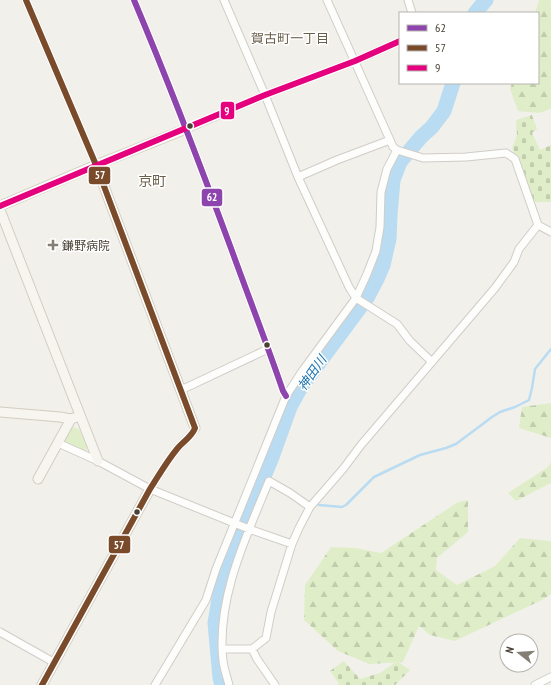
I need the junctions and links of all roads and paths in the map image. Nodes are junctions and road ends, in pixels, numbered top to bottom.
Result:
1 (26, 0) edge
2 (134, 0) edge
3 (224, 0) edge
4 (327, 0) edge
5 (408, 0) edge
6 (412, 12) edge
7 (399, 41) edge
8 (355, 61) junction
9 (265, 95) junction
10 (186, 129) junction
11 (390, 140) junction
12 (399, 151) junction
13 (96, 165) junction
14 (298, 177) junction
15 (0, 206) edge
16 (0, 210) edge
17 (538, 225) junction
18 (551, 232) edge
19 (357, 299) junction
20 (268, 349) junction
21 (432, 362) junction
22 (181, 390) junction
23 (286, 396) junction
24 (0, 412) edge
25 (76, 417) junction
26 (195, 428) joint
27 (58, 443) junction
28 (98, 461) junction
29 (38, 479) dead end
30 (150, 489) junction
31 (310, 507) junction
32 (236, 524) junction
33 (248, 529) junction
34 (292, 544) junction
35 (0, 632) edge
36 (223, 649) junction
37 (252, 649) junction
38 (55, 663) junction
39 (551, 677) edge
40 (42, 685) edge
41 (155, 685) edge
42 (229, 685) edge
43 (275, 685) edge
44 (535, 685) edge

1 - 13 street
2 - 10 street
3 - 9 street
4 - 8 street
5 - 6 street
7 - 8 street
8 - 9 street
8 - 11 street
9 - 10 street
9 - 14 street
10 - 13 street
10 - 20 street
11 - 12 street
11 - 14 street
12 - 17 street
12 - 19 street
13 - 15 street
13 - 22 street
14 - 19 street
16 - 25 street
17 - 18 street
17 - 21 street
19 - 21 street
19 - 23 street
20 - 22 street
20 - 23 street
21 - 31 street
22 - 26 street
23 - 32 street
24 - 25 street
25 - 27 street
25 - 28 street
26 - 30 street
27 - 28 street
27 - 29 street
28 - 30 street
30 - 32 street
30 - 38 street
31 - 33 street
31 - 34 street
32 - 33 street
32 - 41 street
33 - 34 street
33 - 36 street
34 - 37 street
35 - 38 street
36 - 37 street
36 - 42 street
37 - 43 street
38 - 40 street
39 - 44 street

